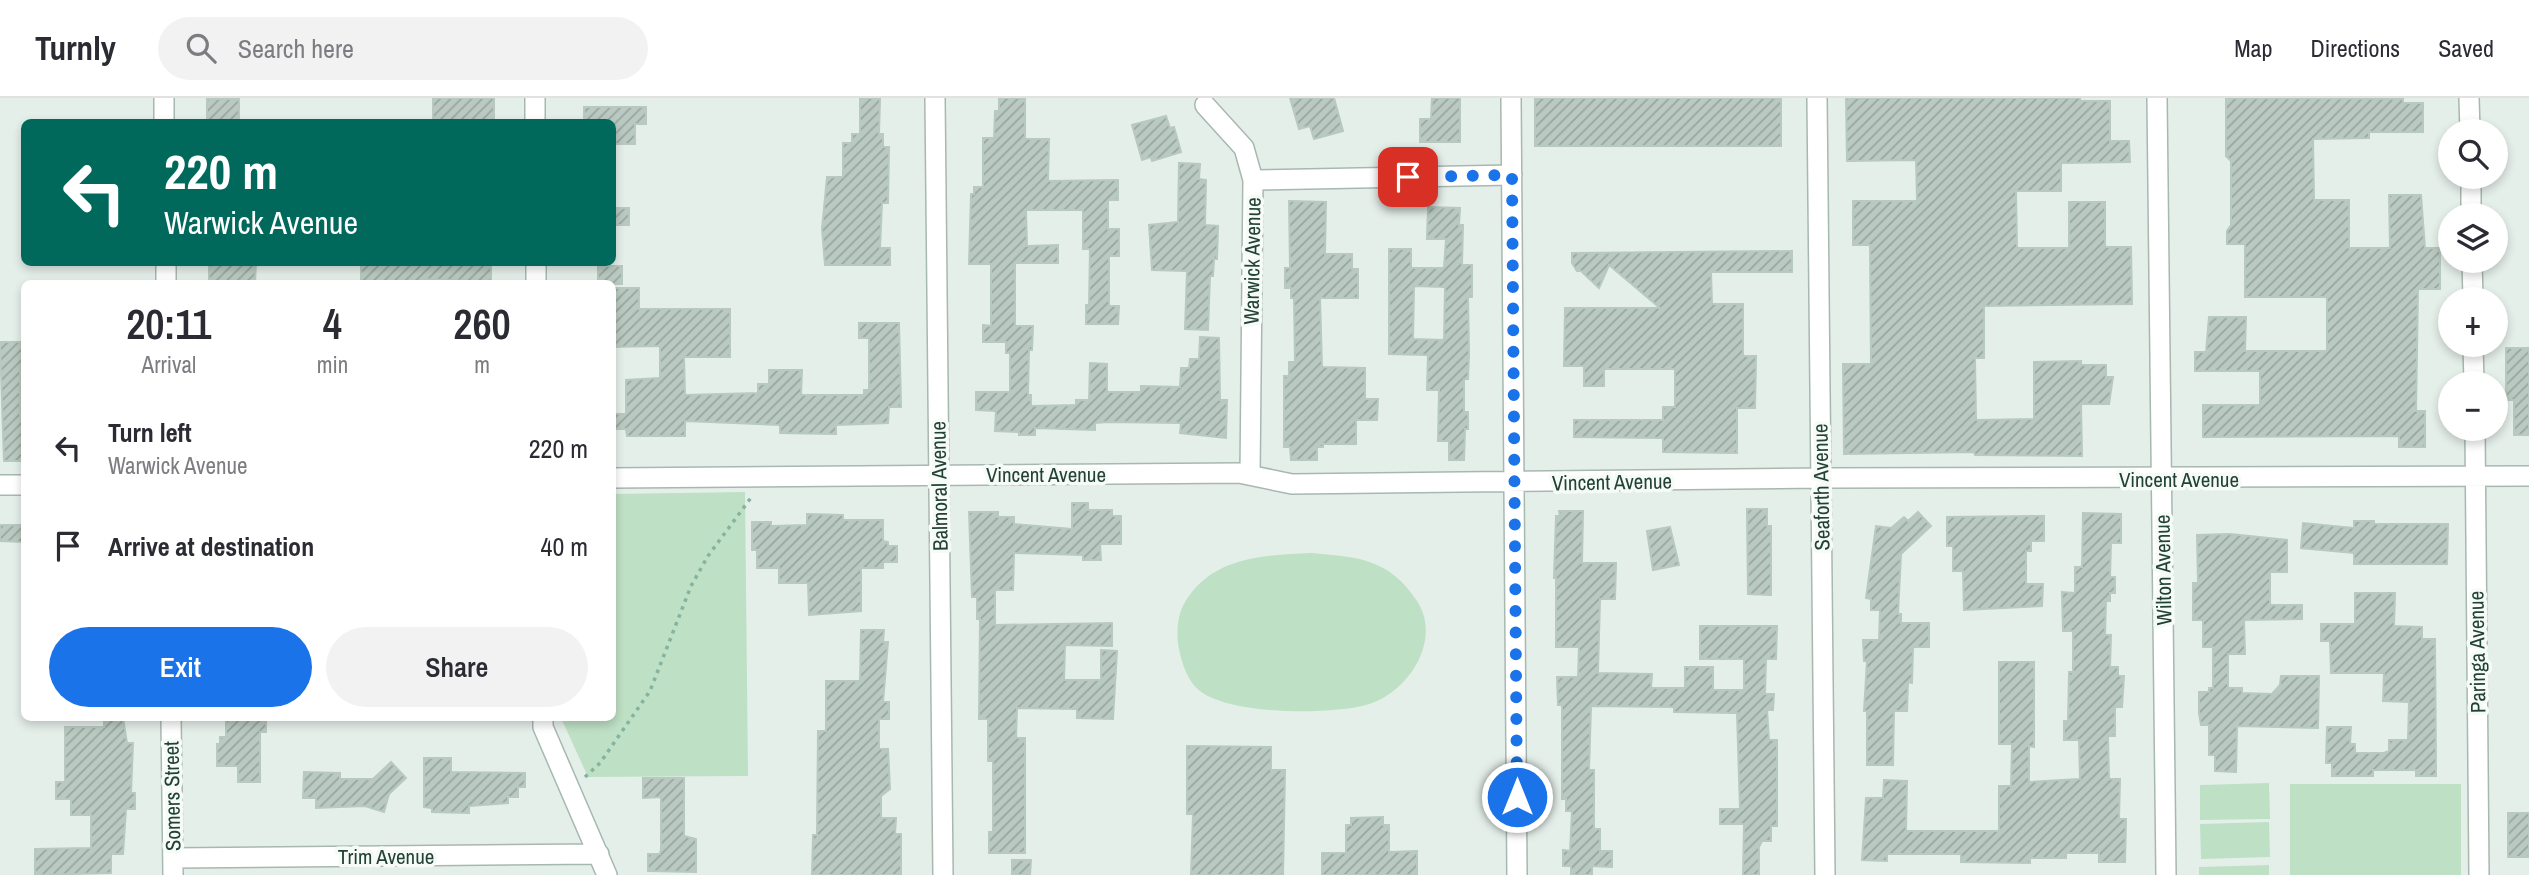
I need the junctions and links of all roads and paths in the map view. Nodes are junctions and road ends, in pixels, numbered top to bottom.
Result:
1 (164, 98) edge
2 (535, 98) edge
3 (934, 98) edge
4 (1511, 98) edge
5 (1817, 98) edge
6 (2157, 98) edge
7 (2469, 98) edge
8 (1205, 104) dead end
9 (164, 119) edge
10 (535, 119) edge
11 (2470, 119) edge
12 (1512, 175) junction
13 (1253, 180) junction
14 (2475, 441) edge
15 (939, 475) junction
16 (1250, 475) junction
17 (2529, 476) edge
18 (2475, 477) junction
19 (616, 478) edge
20 (1821, 478) junction
21 (768, 479) junction
22 (2163, 479) junction
23 (1514, 483) junction
24 (0, 485) edge
25 (21, 485) edge
26 (171, 721) edge
27 (543, 721) edge
28 (569, 787) junction
29 (599, 854) junction
30 (173, 866) edge
31 (607, 875) edge
32 (943, 875) edge
33 (1517, 875) edge
34 (1825, 875) edge
35 (2166, 875) edge
36 (2479, 875) edge

1 - 9 street
2 - 10 street
3 - 15 street, Balmoral Avenue
4 - 12 street
5 - 20 street, Seaforth Avenue
6 - 22 street, Wilton Avenue
7 - 11 street
8 - 13 street
12 - 13 street, Warwick Avenue
12 - 23 street
13 - 16 street, Warwick Avenue
14 - 18 street, Paringa Avenue
15 - 16 street, Vincent Avenue
15 - 21 street, Vincent Avenue
15 - 32 street, Balmoral Avenue
16 - 23 street, Vincent Avenue
17 - 18 street, Vincent Avenue
18 - 22 street, Vincent Avenue
18 - 36 street, Paringa Avenue
19 - 21 street, Vincent Avenue
20 - 22 street, Vincent Avenue
20 - 23 street, Vincent Avenue
20 - 34 street, Seaforth Avenue
21 - 28 path
22 - 35 street, Wilton Avenue
23 - 33 street
24 - 25 street
26 - 30 street, Somers Street
27 - 28 street
28 - 29 street
29 - 30 street, Trim Avenue
29 - 31 street

